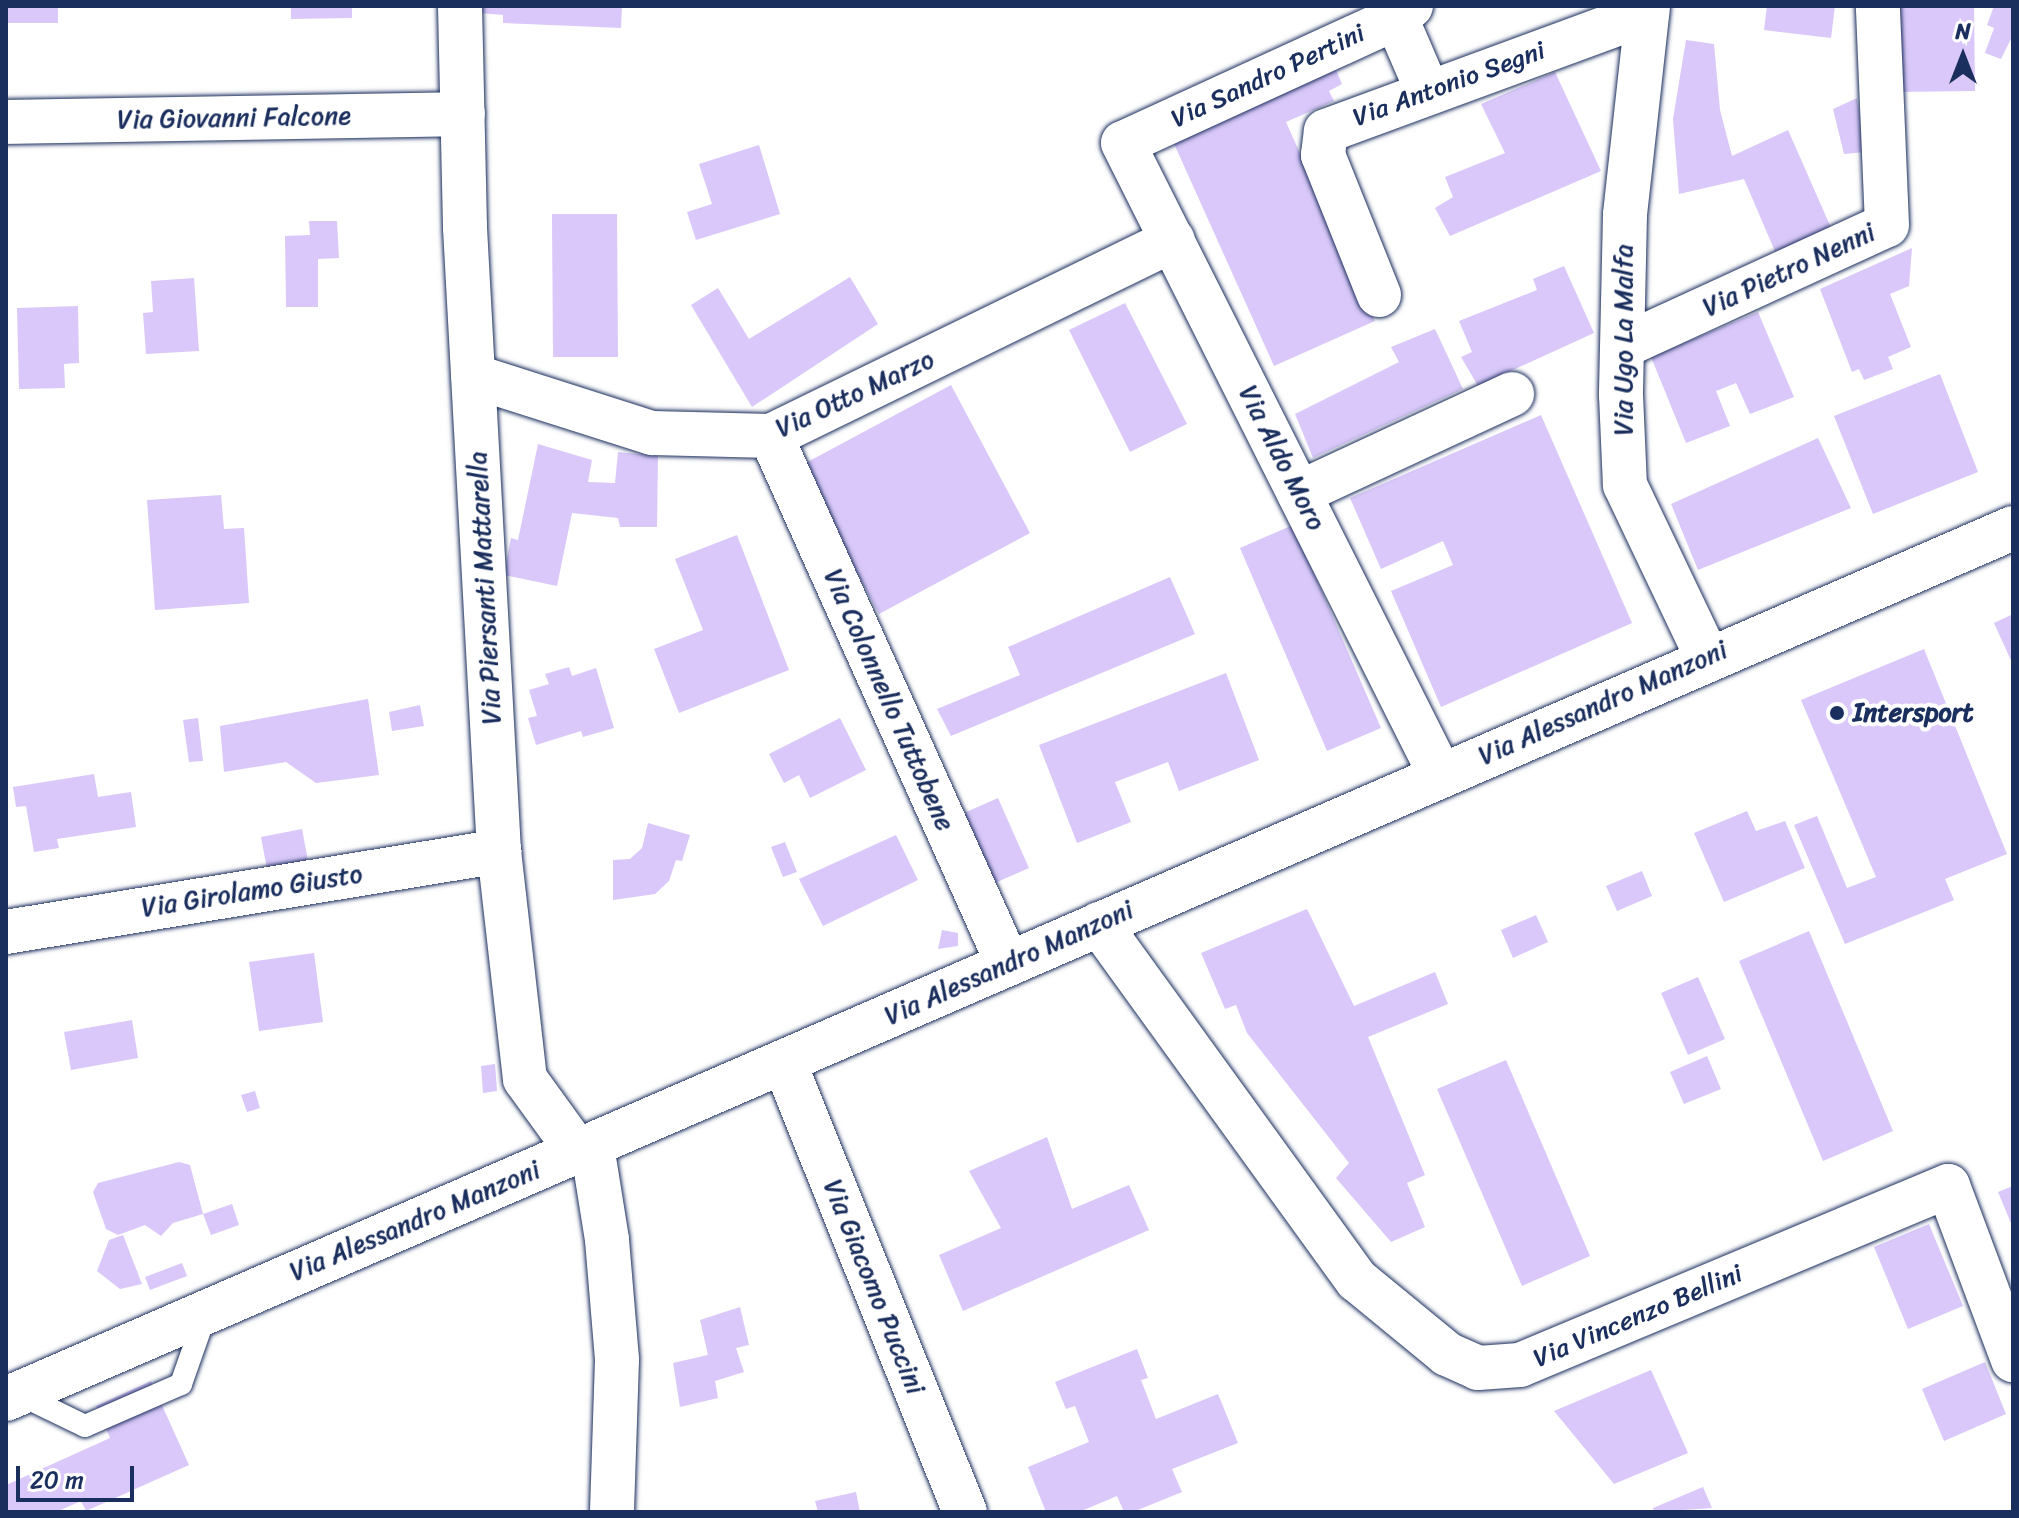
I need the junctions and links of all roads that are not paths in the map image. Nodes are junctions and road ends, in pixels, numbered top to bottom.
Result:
1 (460, 6) edge
2 (1878, 6) edge
3 (1648, 9) edge
4 (1403, 12) edge
5 (1427, 90) junction
6 (463, 114) junction
7 (6, 122) edge
8 (1123, 143) joint
9 (1173, 240) junction
10 (1379, 295) dead end
11 (1623, 346) junction
12 (473, 376) junction
13 (1512, 394) dead end
14 (771, 436) junction
15 (1299, 493) junction
16 (2013, 528) edge
17 (1707, 657) junction
18 (1440, 774) junction
19 (499, 851) junction
20 (1099, 924) junction
21 (6, 932) edge
22 (1008, 964) junction
23 (784, 1062) junction
24 (585, 1149) junction
25 (206, 1311) junction
26 (2013, 1360) edge
27 (12, 1396) edge
28 (612, 1512) edge
29 (965, 1512) edge

1 - 6 street, Via Piersanti Mattarella
2 - 11 street, Via Pietro Nenni
3 - 5 street, Via Antonio Segni
3 - 11 street, Via Ugo La Malfa
4 - 5 street
4 - 8 street, Via Sandro Pertini
5 - 10 street, Via Antonio Segni
6 - 7 street, Via Giovanni Falcone
6 - 12 street, Via Piersanti Mattarella
8 - 9 street, Via Aldo Moro
9 - 14 street, Via Otto Marzo
9 - 15 street, Via Aldo Moro
11 - 17 street, Via Ugo La Malfa
12 - 14 street, Via Otto Marzo
12 - 19 street, Via Piersanti Mattarella
13 - 15 street
14 - 22 street, Via Colonnello Tuttobene
15 - 18 street, Via Aldo Moro
16 - 17 street, Via Alessandro Manzoni
17 - 18 street, Via Alessandro Manzoni
18 - 20 street, Via Alessandro Manzoni
19 - 21 street, Via Girolamo Giusto
19 - 24 street, Via Piersanti Mattarella
20 - 22 street, Via Alessandro Manzoni
20 - 26 street, Via Vincenzo Bellini
22 - 23 street, Via Alessandro Manzoni
23 - 24 street, Via Alessandro Manzoni
23 - 29 street, Via Giacomo Puccini
24 - 25 street, Via Alessandro Manzoni
24 - 28 street
25 - 27 street, Via Alessandro Manzoni
25 - 27 lane

